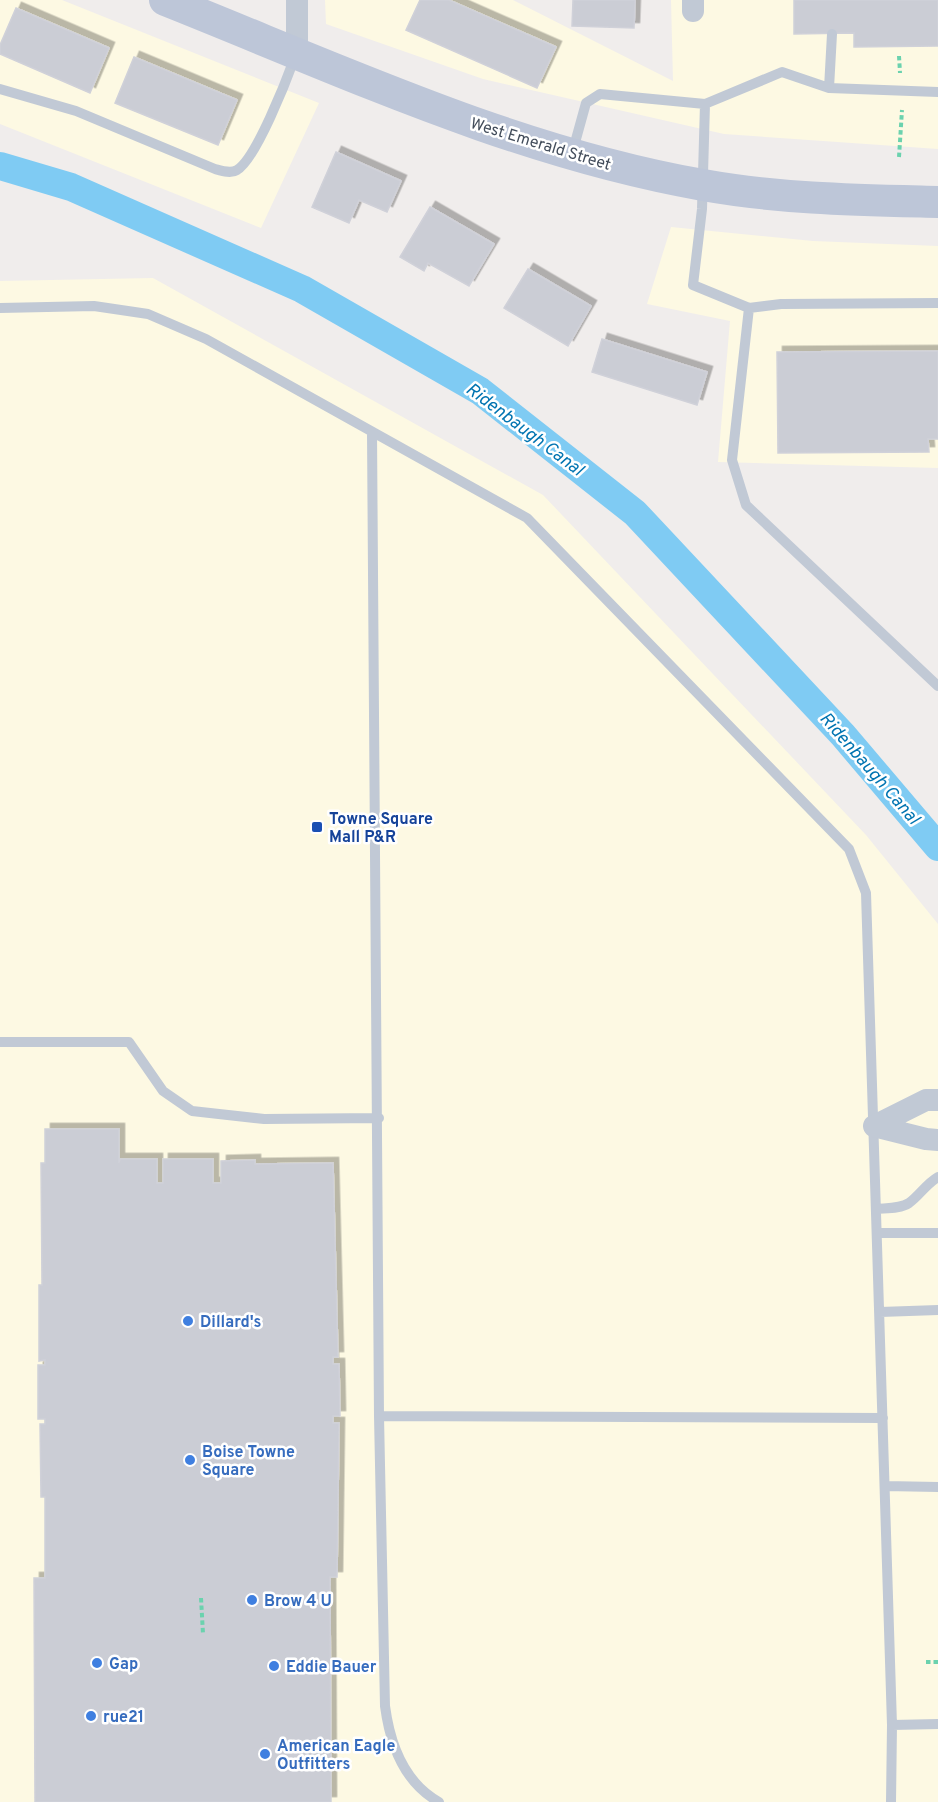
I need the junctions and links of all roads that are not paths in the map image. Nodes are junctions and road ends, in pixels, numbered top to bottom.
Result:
1 (165, 0) edge
2 (297, 0) edge
3 (832, 34) dead end
4 (297, 53) junction
5 (830, 88) junction
6 (0, 89) edge
7 (938, 92) edge
8 (705, 104) junction
9 (572, 155) junction
10 (703, 185) junction
11 (938, 202) edge
12 (938, 303) edge
13 (0, 308) edge
14 (749, 309) junction
15 (372, 432) junction
16 (938, 686) edge
17 (0, 1042) edge
18 (938, 1100) edge
19 (379, 1118) junction
20 (874, 1126) junction
21 (938, 1140) edge
22 (938, 1177) edge
23 (876, 1209) junction
24 (877, 1233) junction
25 (938, 1233) edge
26 (938, 1311) edge
27 (880, 1312) junction
28 (379, 1416) junction
29 (883, 1418) junction
30 (885, 1486) junction
31 (938, 1487) edge
32 (938, 1724) edge
33 (892, 1725) junction
34 (439, 1802) edge
35 (891, 1802) edge

1 - 4 main road, West Emerald Street
2 - 4 street
3 - 5 lane
4 - 6 lane
4 - 9 main road, West Emerald Street
5 - 7 lane
5 - 8 lane
8 - 9 lane
8 - 10 lane
9 - 10 main road, West Emerald Street
10 - 11 main road, West Emerald Street
10 - 14 lane
12 - 14 lane
13 - 15 lane
14 - 16 lane
15 - 19 lane
15 - 20 lane
17 - 19 lane
18 - 20 street
19 - 28 lane
20 - 21 street
20 - 23 lane
22 - 23 lane
23 - 24 lane
24 - 25 lane
24 - 27 lane
26 - 27 lane
27 - 29 lane
28 - 29 lane
28 - 34 lane
29 - 30 lane
30 - 31 lane
30 - 33 lane
32 - 33 lane
33 - 35 lane

